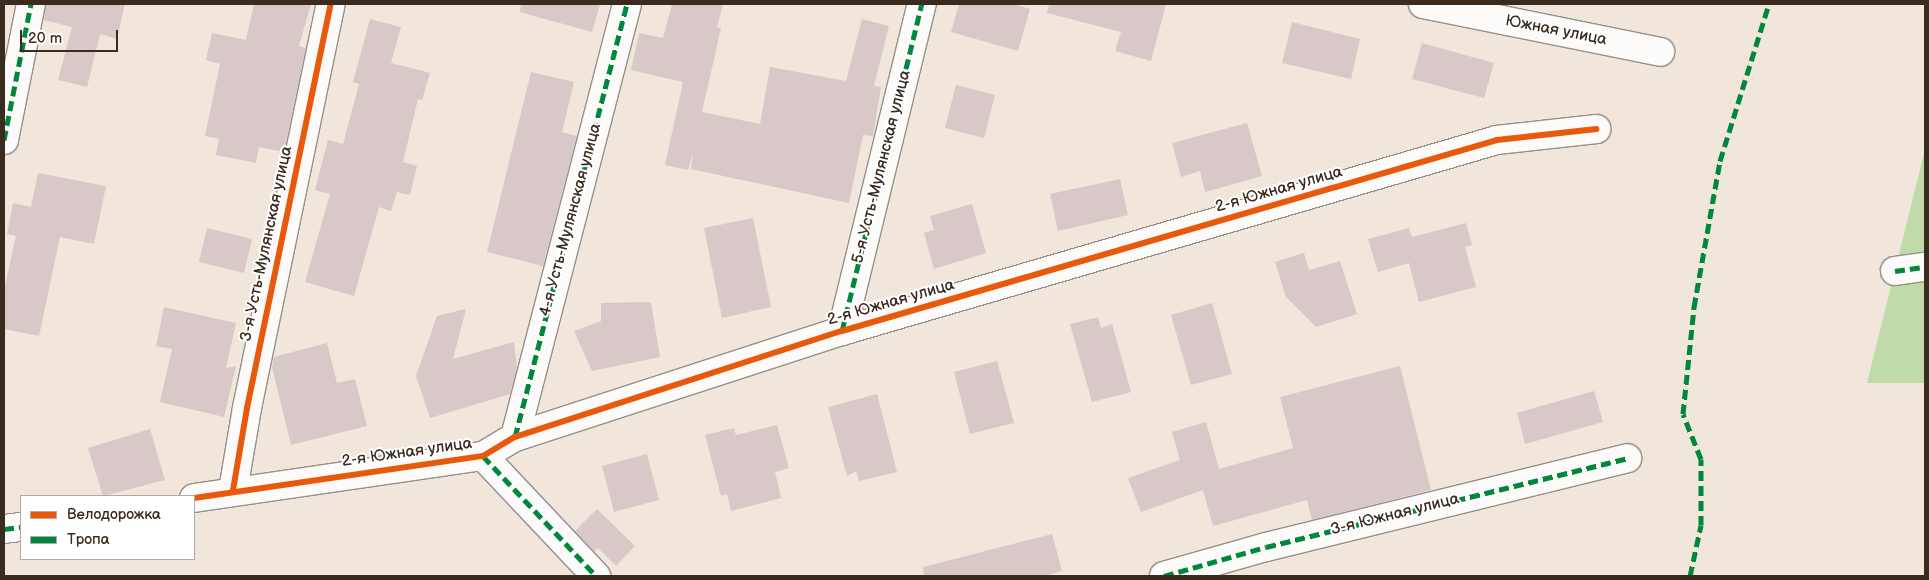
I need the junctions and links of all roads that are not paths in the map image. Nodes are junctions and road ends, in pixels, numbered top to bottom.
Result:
1 (31, 4) edge
2 (331, 4) edge
3 (627, 4) edge
4 (922, 4) edge
5 (1423, 4) edge
6 (1660, 52) dead end
7 (1596, 129) dead end
8 (4, 140) edge
9 (1925, 267) edge
10 (1895, 271) dead end
11 (842, 331) junction
12 (515, 437) junction
13 (483, 456) junction
14 (1627, 458) dead end
15 (233, 490) junction
16 (195, 498) edge
17 (20, 527) edge
18 (4, 529) edge
19 (596, 576) edge
20 (1164, 576) edge

1 - 8 street
2 - 15 street, 3-я Усть-Мулянская улица
3 - 12 street, 4-я Усть-Мулянская улица
4 - 11 street, 5-я Усть-Мулянская улица
5 - 6 street, Южная улица
7 - 11 street, 2-я Южная улица
9 - 10 street
11 - 12 street, 2-я Южная улица
12 - 13 street, 2-я Южная улица
13 - 15 street, 2-я Южная улица
13 - 19 street
14 - 20 street, 3-я Южная улица
15 - 16 street, 2-я Южная улица
17 - 18 street

